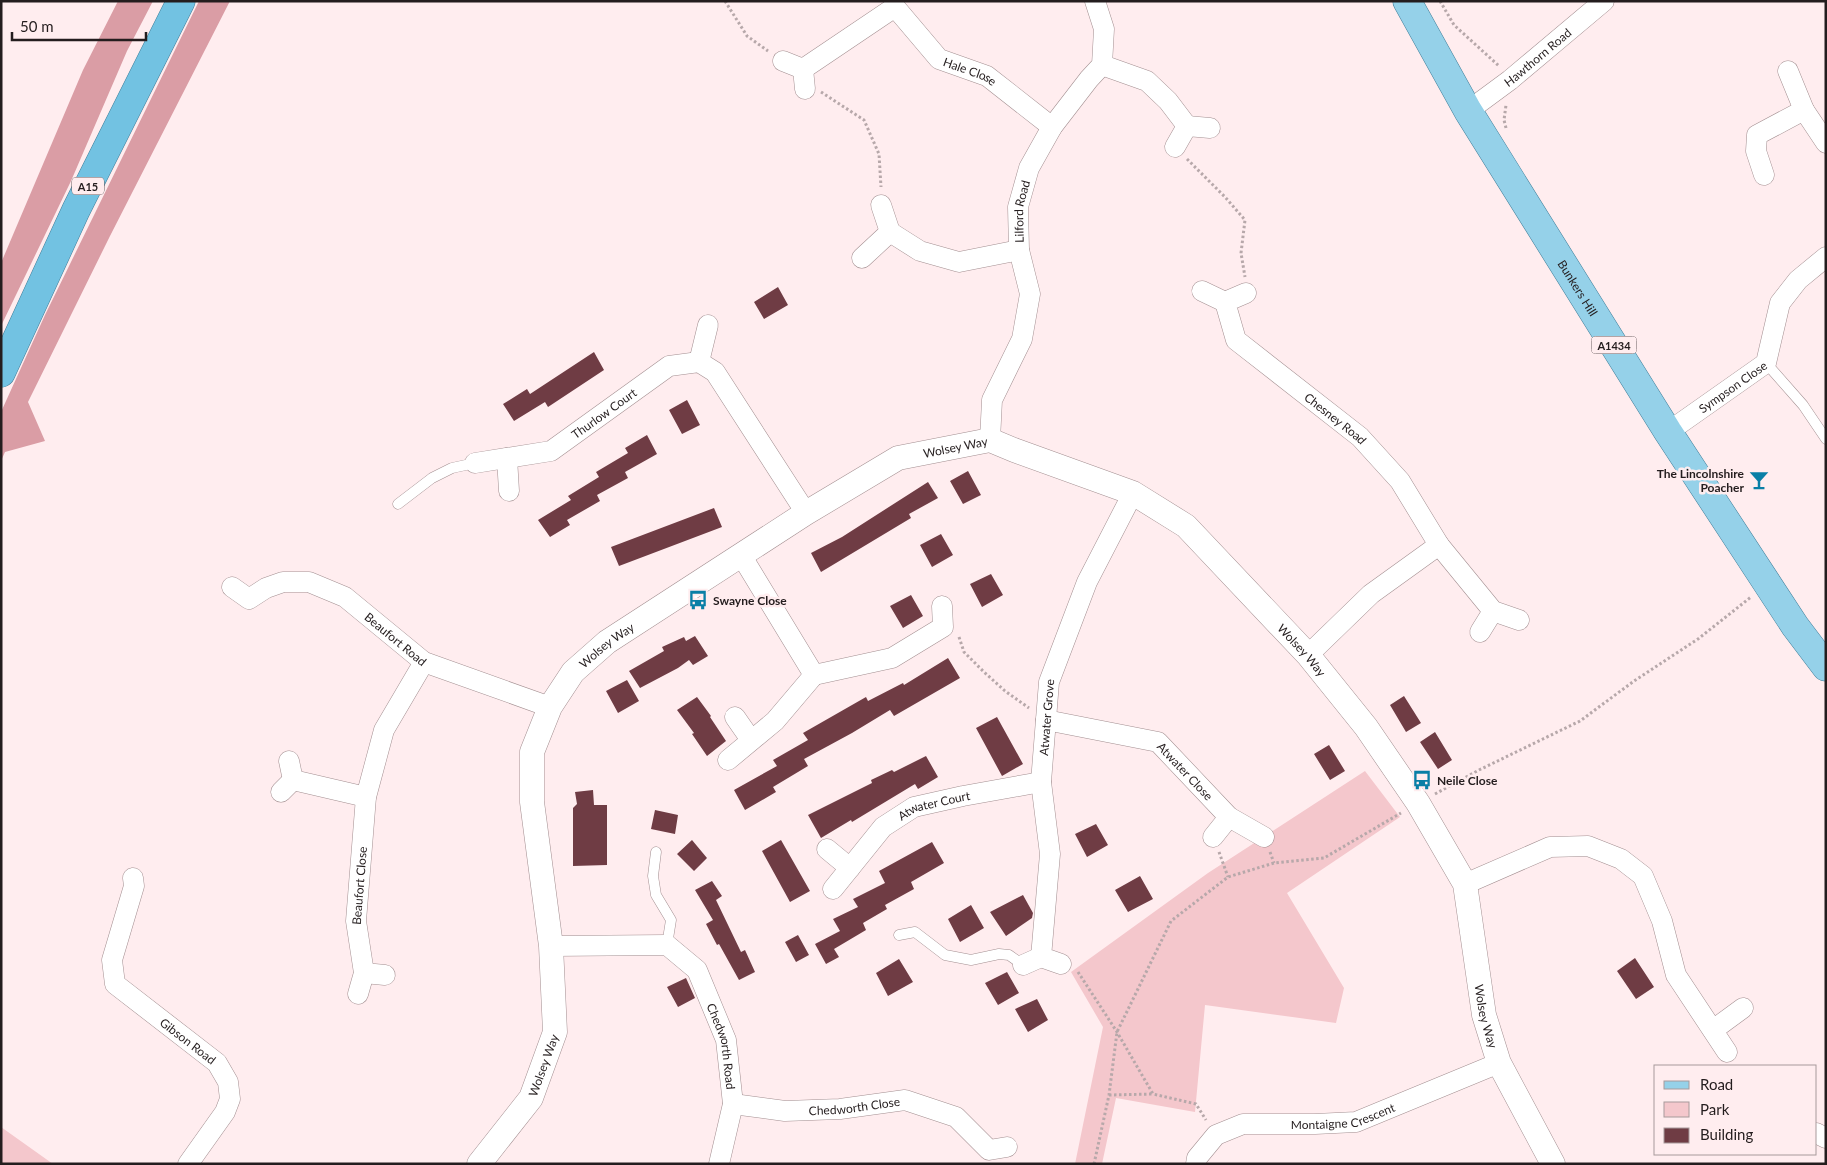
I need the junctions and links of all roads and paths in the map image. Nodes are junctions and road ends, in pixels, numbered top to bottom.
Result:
1 (181, 1) edge
2 (725, 1) edge
3 (1095, 1) edge
4 (1408, 1) edge
5 (1440, 1) edge
6 (1604, 1) edge
7 (893, 4) edge
8 (783, 61) joint
9 (1102, 65) junction
10 (803, 68) junction
11 (1501, 68) dead end
12 (1788, 71) dead end
13 (805, 89) joint
14 (1804, 110) junction
15 (1468, 111) junction
16 (1187, 126) junction
17 (1052, 127) junction
18 (1210, 128) dead end
19 (1826, 143) edge
20 (1176, 147) joint
21 (1764, 175) dead end
22 (881, 205) joint
23 (890, 232) junction
24 (1020, 250) junction
25 (1826, 256) edge
26 (862, 258) dead end
27 (1202, 291) dead end
28 (1246, 293) joint
29 (1225, 302) junction
30 (708, 325) dead end
31 (699, 362) junction
32 (1766, 363) junction
33 (1, 373) edge
34 (1668, 432) junction
35 (1826, 439) edge
36 (990, 440) junction
37 (507, 458) junction
38 (475, 463) joint
39 (508, 491) dead end
40 (1133, 493) junction
41 (398, 504) dead end
42 (806, 513) junction
43 (1439, 545) junction
44 (741, 555) junction
45 (232, 587) dead end
46 (1758, 592) dead end
47 (942, 606) dead end
48 (1493, 611) junction
49 (1519, 620) dead end
50 (951, 631) junction
51 (1480, 632) dead end
52 (1308, 655) junction
53 (424, 662) junction
54 (1826, 667) edge
55 (814, 675) junction
56 (550, 707) junction
57 (735, 717) dead end
58 (1046, 720) junction
59 (751, 740) junction
60 (728, 760) dead end
61 (288, 777) dead end
62 (1041, 782) junction
63 (366, 797) junction
64 (1418, 803) junction
65 (1230, 817) junction
66 (1264, 837) dead end
67 (1213, 838) joint
68 (827, 849) dead end
69 (656, 852) dead end
70 (850, 868) junction
71 (1228, 877) junction
72 (133, 878) dead end
73 (1465, 884) junction
74 (833, 889) dead end
75 (899, 935) dead end
76 (667, 945) junction
77 (551, 946) junction
78 (1041, 957) junction
79 (1060, 964) joint
80 (1023, 965) joint
81 (364, 974) junction
82 (385, 975) dead end
83 (358, 994) dead end
84 (1743, 1008) dead end
85 (1713, 1030) junction
86 (1117, 1032) junction
87 (1727, 1052) dead end
88 (1498, 1063) junction
89 (1153, 1094) junction
90 (1109, 1095) junction
91 (733, 1104) junction
92 (1216, 1135) junction
93 (994, 1154) edge
94 (188, 1164) edge
95 (479, 1164) edge
96 (719, 1164) edge
97 (1094, 1164) edge
98 (1196, 1164) edge
99 (1553, 1164) edge

1 - 33 highway, A15
2 - 8 path
3 - 9 street
4 - 15 main road, Bunkers Hill / A1434
5 - 11 path
6 - 15 street, Hawthorn Road
7 - 10 street, Hale Close
7 - 17 street, Hale Close
8 - 10 street
9 - 16 street
9 - 17 street, Lilford Road
10 - 13 street
12 - 14 street
13 - 22 path
14 - 19 street
14 - 21 street
15 - 34 main road, Bunkers Hill / A1434
16 - 18 street
16 - 20 street
17 - 24 street, Lilford Road
20 - 28 path
22 - 23 street
23 - 24 street
23 - 26 street
24 - 36 street, Lilford Road
25 - 32 street, Sympson Close
27 - 29 street
28 - 29 street
29 - 43 street, Chesney Road
30 - 31 street
31 - 37 street, Thurlow Court
31 - 42 street
32 - 34 street, Sympson Close
32 - 35 lane
34 - 54 main road, Bunkers Hill / A1434
36 - 40 street, Wolsey Way
36 - 42 street, Wolsey Way
37 - 38 street, Thurlow Court
37 - 39 street
38 - 41 lane
40 - 52 street, Wolsey Way
40 - 58 street, Atwater Grove
42 - 44 street, Wolsey Way
43 - 48 street, Chesney Road
43 - 52 street
44 - 55 street
44 - 56 street, Wolsey Way
45 - 53 street, Beaufort Road
46 - 64 path
47 - 50 street
48 - 49 street
48 - 51 street
50 - 55 street
50 - 58 path
52 - 64 street, Wolsey Way
53 - 56 street, Beaufort Road
53 - 63 street, Beaufort Close
55 - 59 street
56 - 77 street, Wolsey Way
57 - 59 street
58 - 62 street, Atwater Grove
58 - 65 street, Atwater Close
59 - 60 street
61 - 63 street
62 - 70 street, Atwater Court
62 - 78 street, Atwater Grove
63 - 81 street, Beaufort Close
64 - 71 path
64 - 73 street, Wolsey Way
65 - 66 street, Atwater Close
65 - 67 street
67 - 71 path
68 - 70 street
69 - 76 lane
70 - 74 street, Atwater Court
71 - 86 path
72 - 94 street, Gibson Road
73 - 85 street
73 - 88 street, Wolsey Way
75 - 80 lane
76 - 77 street
76 - 91 street, Chedworth Road
77 - 95 street, Wolsey Way
78 - 79 street
78 - 80 street
79 - 86 path
81 - 82 street
81 - 83 street, Beaufort Close
84 - 85 street
85 - 87 street
86 - 89 path
86 - 90 path
88 - 92 street, Montaigne Crescent
88 - 99 street, Wolsey Way
89 - 90 path
89 - 92 path
90 - 97 path
91 - 93 street, Chedworth Close
91 - 96 street, Chedworth Road
92 - 98 street, Montaigne Crescent

